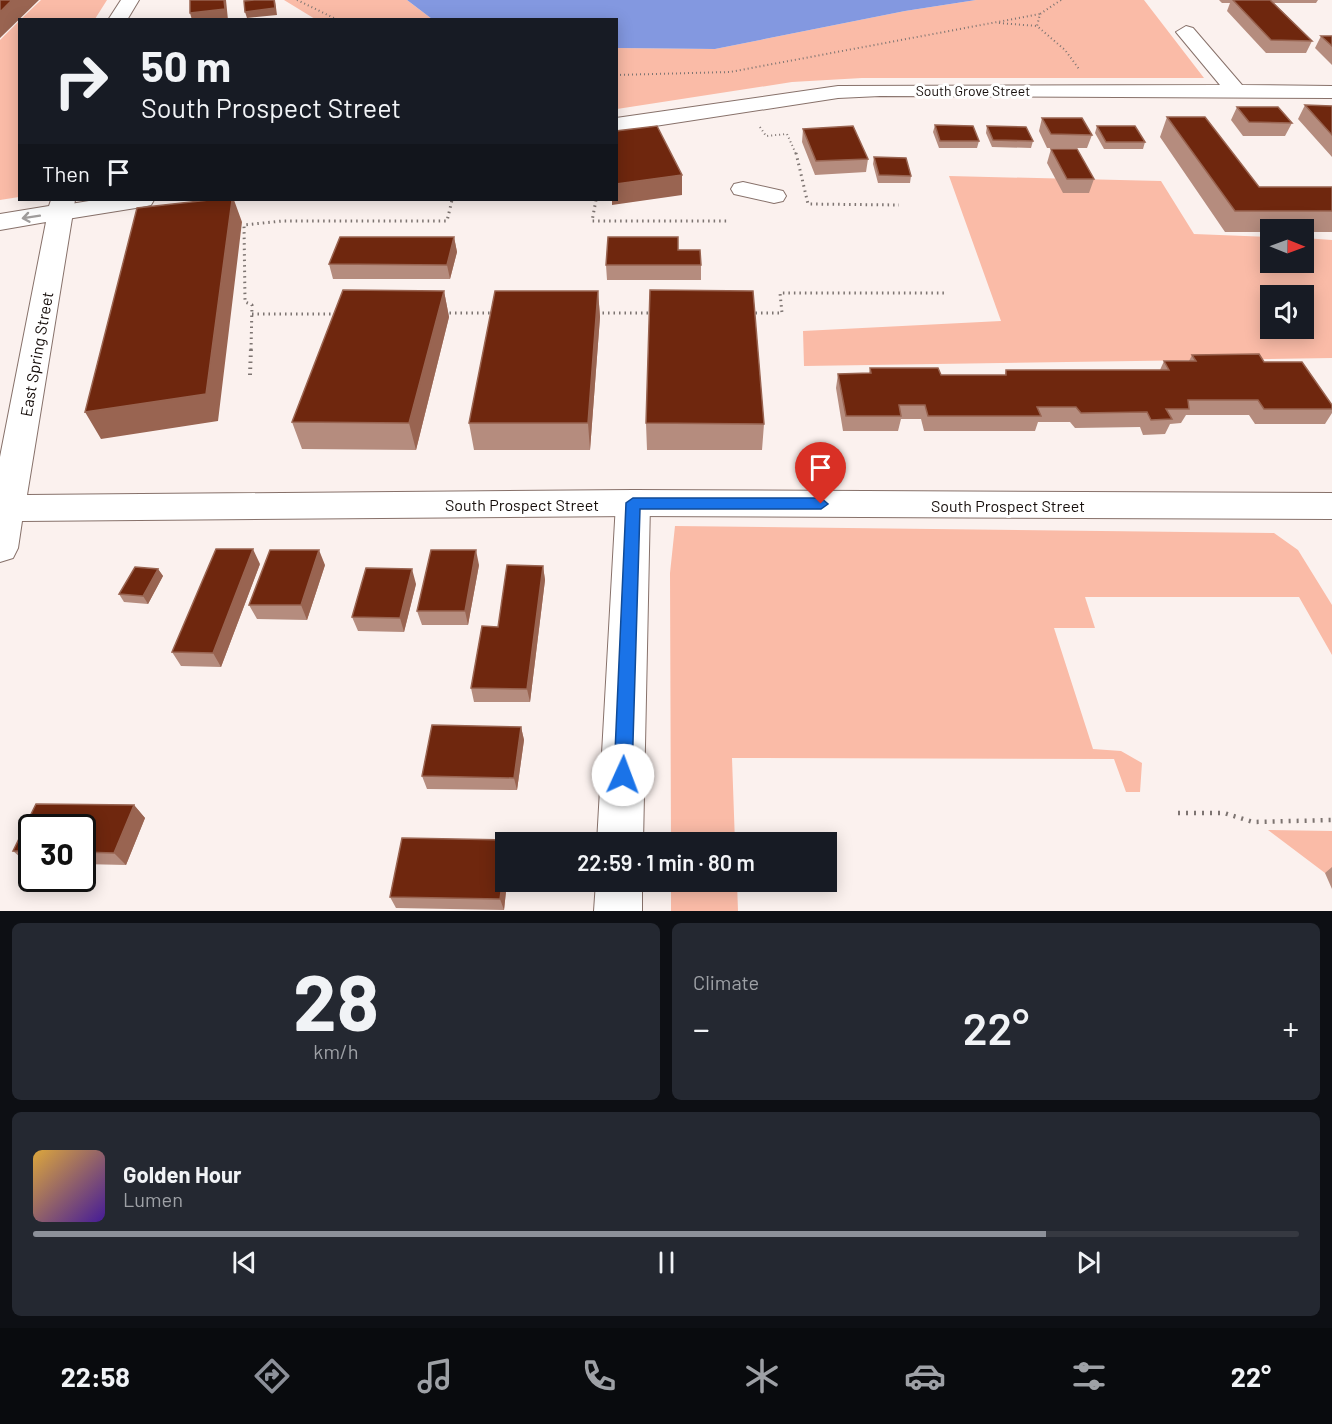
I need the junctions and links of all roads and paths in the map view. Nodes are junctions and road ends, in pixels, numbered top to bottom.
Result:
1 (130, 0) edge
2 (297, 0) edge
3 (1040, 14) dead end
4 (118, 18) edge
5 (334, 18) edge
6 (994, 23) junction
7 (1037, 26) dead end
8 (1186, 32) dead end
9 (618, 75) edge
10 (1236, 91) junction
11 (1332, 92) edge
12 (754, 119) dead end
13 (618, 125) edge
14 (743, 189) dead end
15 (774, 196) dead end
16 (129, 201) edge
17 (452, 201) edge
18 (596, 201) edge
19 (899, 205) dead end
20 (62, 206) edge
21 (730, 221) dead end
22 (0, 222) edge
23 (944, 293) dead end
24 (499, 313) edge
25 (593, 313) edge
26 (664, 313) edge
27 (747, 313) edge
28 (252, 314) junction
29 (346, 314) edge
30 (440, 314) edge
31 (250, 375) dead end
32 (633, 503) junction
33 (1332, 506) edge
34 (4, 508) edge
35 (0, 548) edge
36 (1178, 813) dead end
37 (1332, 820) edge
38 (620, 832) edge
39 (619, 892) edge
40 (618, 911) edge

1 - 4 main road
2 - 5 path
3 - 6 path
6 - 7 path
6 - 9 path
8 - 10 main road
10 - 11 main road, South Grove Street
10 - 13 main road, South Grove Street
12 - 19 path
14 - 15 main road
16 - 20 main road
17 - 28 path
18 - 21 path
20 -> 22 main road
20 - 34 main road, East Spring Street
23 - 27 path
24 - 30 path
25 - 26 path
28 - 29 path
28 - 31 path
32 - 33 main road, South Prospect Street
32 - 34 main road, South Prospect Street
32 - 38 main road
34 - 35 main road, East Spring Street
36 - 37 path
39 - 40 main road

